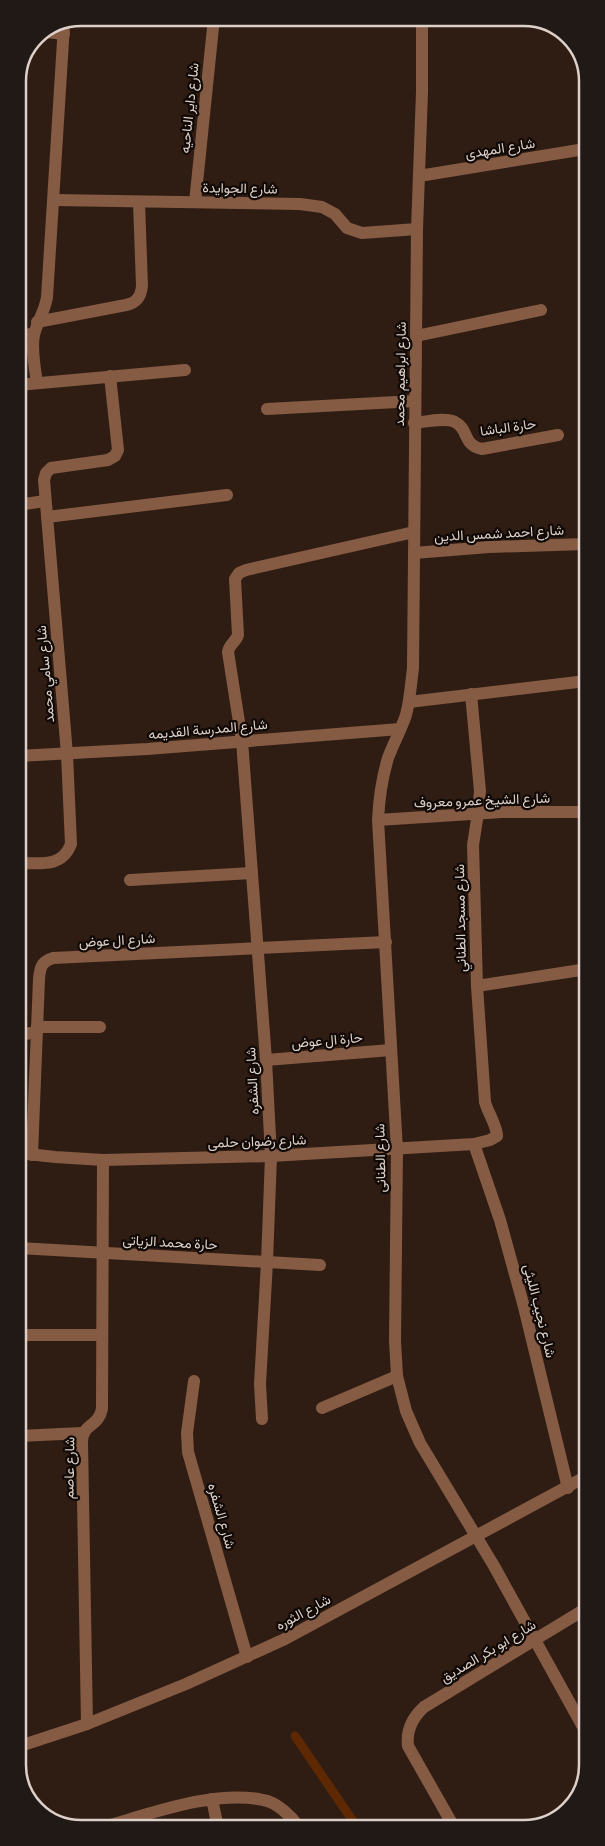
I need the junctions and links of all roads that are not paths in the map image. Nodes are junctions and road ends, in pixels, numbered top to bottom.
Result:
1 (213, 26) edge
2 (422, 26) edge
3 (64, 29) edge
4 (579, 150) edge
5 (419, 176) junction
6 (54, 200) junction
7 (139, 202) junction
8 (194, 202) junction
9 (417, 229) junction
10 (541, 310) dead end
11 (36, 328) junction
12 (26, 332) edge
13 (416, 336) junction
14 (185, 370) dead end
15 (110, 376) junction
16 (36, 383) junction
17 (26, 384) edge
18 (415, 401) junction
19 (267, 409) dead end
20 (414, 423) junction
21 (558, 435) dead end
22 (227, 495) dead end
23 (46, 501) junction
24 (26, 504) edge
25 (47, 517) junction
26 (414, 532) junction
27 (579, 544) edge
28 (414, 553) junction
29 (579, 682) edge
30 (471, 694) junction
31 (409, 702) junction
32 (400, 729) junction
33 (242, 741) junction
34 (67, 754) junction
35 (26, 756) edge
36 (579, 812) edge
37 (478, 813) junction
38 (378, 820) junction
39 (26, 863) edge
40 (252, 873) junction
41 (130, 880) dead end
42 (386, 942) junction
43 (258, 949) junction
44 (579, 970) edge
45 (476, 986) junction
46 (100, 1028) dead end
47 (37, 1030) junction
48 (26, 1033) edge
49 (391, 1050) junction
50 (266, 1060) junction
51 (495, 1139) joint
52 (474, 1144) junction
53 (396, 1150) junction
54 (26, 1154) edge
55 (32, 1155) junction
56 (271, 1156) junction
57 (103, 1160) junction
58 (26, 1248) edge
59 (102, 1253) junction
60 (267, 1262) junction
61 (320, 1265) dead end
62 (26, 1335) edge
63 (102, 1335) junction
64 (397, 1376) junction
65 (194, 1381) dead end
66 (322, 1408) dead end
67 (262, 1420) dead end
68 (82, 1433) junction
69 (26, 1436) edge
70 (579, 1481) edge
71 (568, 1488) junction
72 (476, 1537) junction
73 (579, 1613) edge
74 (535, 1639) junction
75 (247, 1657) junction
76 (579, 1718) edge
77 (87, 1724) junction
78 (26, 1744) edge
79 (212, 1799) junction
80 (146, 1820) edge
81 (216, 1820) edge
82 (294, 1820) edge
83 (450, 1820) edge

1 - 8 street, شارع داير الناحيه
2 - 5 street, شارع ابراهيم محمد
3 - 6 street
4 - 5 street, شارع المهدى
5 - 9 street, شارع ابراهيم محمد
6 - 7 street, شارع الجوايدة
6 - 11 street
7 - 8 street, شارع الجوايدة
7 - 11 street
8 - 9 street, شارع الجوايدة
9 - 13 street, شارع ابراهيم محمد
10 - 13 street
11 - 12 street
11 - 16 street
13 - 18 street, شارع ابراهيم محمد
14 - 15 street
15 - 16 street
15 - 23 street, شارع سامي محمد
16 - 17 street
18 - 19 street
18 - 20 street, شارع ابراهيم محمد
20 - 21 street, حارة الباشا
20 - 26 street, شارع ابراهيم محمد
22 - 25 street
23 - 24 street
23 - 25 street, شارع سامي محمد
25 - 34 street, شارع سامي محمد
26 - 28 street, شارع ابراهيم محمد
26 - 33 street, شارع الشفره
27 - 28 street, شارع احمد شمس الدين
28 - 31 street, شارع ابراهيم محمد
29 - 30 street
30 - 31 street
30 - 37 street, شارع مسجد الطناني
31 - 32 street, شارع ابراهيم محمد
32 - 33 street, شارع المدرسة القديمه
32 - 38 street, شارع الطنانى
33 - 34 street, شارع المدرسة القديمه
33 - 40 street, شارع الشفره
34 - 35 street, شارع المدرسة القديمه
34 - 39 street, شارع سامي محمد
36 - 37 street, شارع الشيخ عمرو معروف
37 - 38 street, شارع الشيخ عمرو معروف
37 - 45 street, شارع مسجد الطناني
38 - 42 street, شارع الطنانى
40 - 41 street
40 - 43 street, شارع الشفره
42 - 43 street, شارع ال عوض
42 - 49 street, شارع الطنانى
43 - 47 street, شارع ال عوض
43 - 50 street, شارع الشفره
44 - 45 street
45 - 51 street, شارع مسجد الطناني
46 - 47 street
47 - 48 street
47 - 55 street, شارع ال عوض
49 - 50 street, حارة ال عوض
49 - 53 street, شارع الطنانى
50 - 56 street, شارع الشفره
51 - 52 street, شارع رضوان حلمى
52 - 53 street, شارع رضوان حلمى
52 - 71 street, شارع نجيب الليثى
53 - 56 street, شارع رضوان حلمى
53 - 64 street, شارع الطنانى
54 - 55 street, شارع رضوان حلمى
55 - 57 street, شارع رضوان حلمى
56 - 57 street, شارع رضوان حلمى
56 - 60 street, شارع الشفره
57 - 59 street, شارع عاصم
58 - 59 street, حارة محمد الزياتى
59 - 60 street, حارة محمد الزياتى
59 - 63 street, شارع عاصم
60 - 61 street, حارة محمد الزياتى
60 - 67 street, شارع الشفره
62 - 63 street
63 - 68 street, شارع عاصم
64 - 66 street
64 - 72 street, شارع الطنانى
65 - 75 street, شارع الشفره
68 - 69 street
68 - 77 street, شارع عاصم
70 - 71 street, شارع الثوره
71 - 72 street, شارع الثوره
72 - 74 street, شارع الطنانى
72 - 75 street, شارع الثوره
73 - 74 street, شارع ابو بكر الصديق
74 - 76 street, شارع الطنانى
74 - 83 street, شارع ابو بكر الصديق
75 - 77 street, شارع الثوره
77 - 78 street, شارع الثوره
79 - 80 street
79 - 81 street
79 - 82 street

